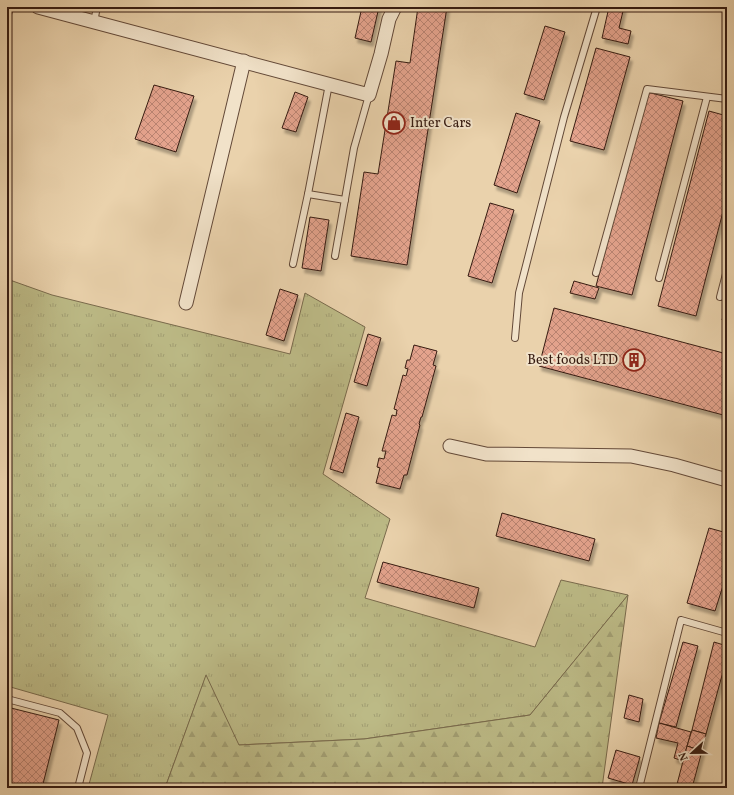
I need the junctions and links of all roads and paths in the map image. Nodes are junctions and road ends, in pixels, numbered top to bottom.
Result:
1 (10, 7) edge
2 (38, 7) edge
3 (97, 7) edge
4 (395, 7) edge
5 (597, 7) edge
6 (7, 18) edge
7 (94, 22) junction
8 (244, 62) junction
9 (329, 84) junction
10 (369, 95) junction
11 (707, 97) junction
12 (727, 99) edge
13 (308, 194) junction
14 (345, 200) junction
15 (335, 256) dead end
16 (292, 264) dead end
17 (727, 270) edge
18 (596, 273) dead end
19 (659, 278) dead end
20 (720, 297) dead end
21 (186, 303) dead end
22 (516, 338) dead end
23 (450, 446) dead end
24 (727, 480) edge
25 (727, 633) edge
26 (7, 699) edge
27 (78, 788) edge
28 (639, 788) edge

1 - 6 lane
2 - 7 street
3 - 7 lane
4 - 10 street
5 - 22 lane
7 - 8 street
8 - 9 street
8 - 21 street
9 - 10 street
9 - 13 lane
10 - 14 lane
11 - 12 lane
11 - 18 lane
11 - 19 lane
13 - 14 lane
13 - 16 lane
14 - 15 lane
17 - 20 lane
23 - 24 street
25 - 28 lane
26 - 27 lane

